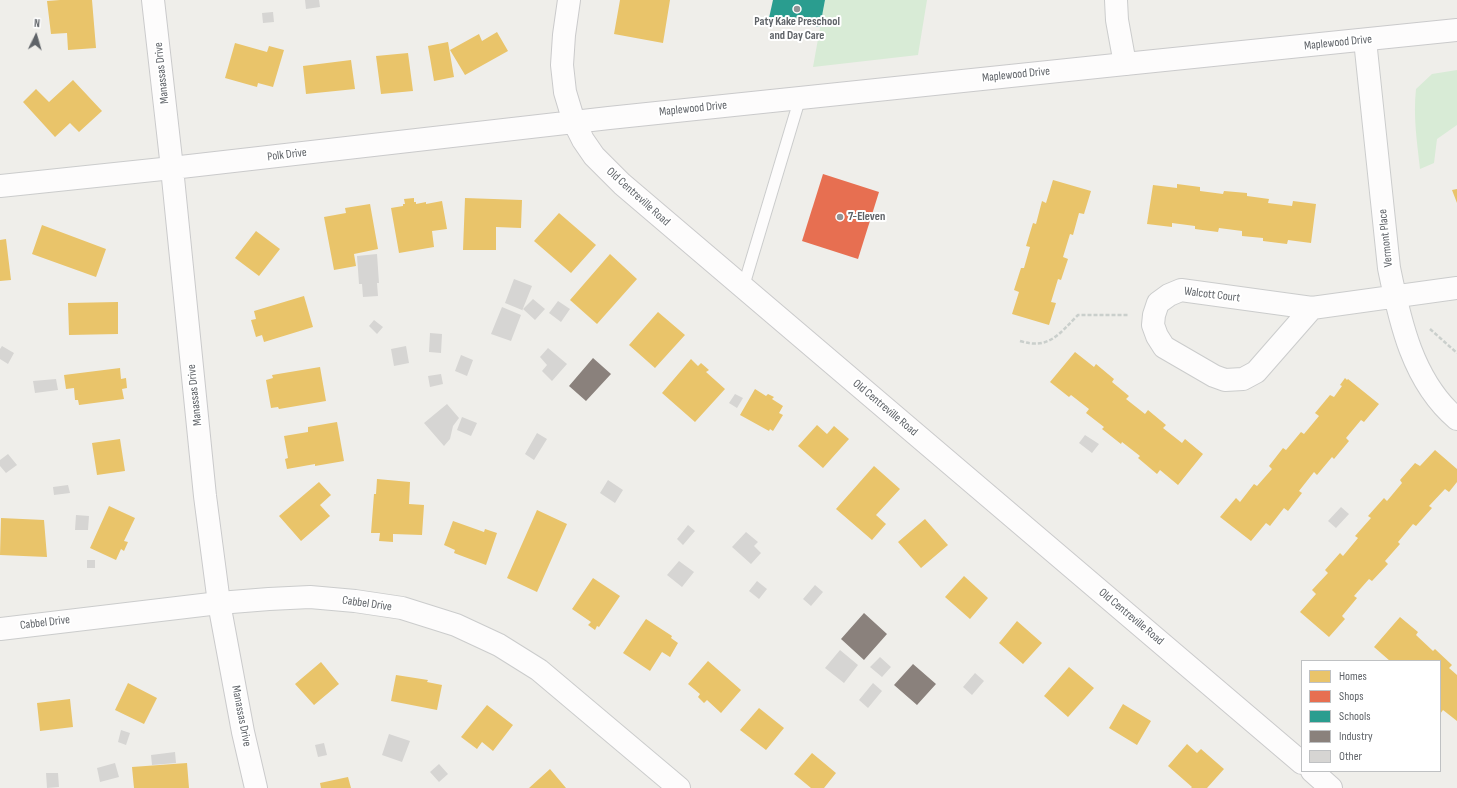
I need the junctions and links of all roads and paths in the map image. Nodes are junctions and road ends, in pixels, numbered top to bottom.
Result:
1 (153, 0) edge
2 (569, 0) edge
3 (1116, 0) edge
4 (1457, 30) edge
5 (1365, 40) junction
6 (1125, 64) junction
7 (800, 98) junction
8 (574, 122) junction
9 (172, 168) junction
10 (0, 186) edge
11 (744, 288) junction
12 (1457, 288) edge
13 (1395, 297) junction
14 (1312, 308) junction
15 (1154, 315) junction
16 (1020, 341) dead end
17 (1457, 419) edge
18 (219, 603) junction
19 (0, 628) edge
20 (1301, 762) edge
21 (1313, 772) edge
22 (256, 788) edge
23 (679, 788) edge
24 (1331, 788) edge

1 - 9 street, Manassas Drive
2 - 8 street, Old Centreville Road
3 - 6 street
4 - 5 street, Maplewood Drive
5 - 6 street, Maplewood Drive
5 - 13 street, Vermont Place
6 - 7 street, Maplewood Drive
7 - 8 street, Maplewood Drive
7 - 11 lane
8 - 9 street, Polk Drive
8 - 11 street, Old Centreville Road
9 - 10 street, Polk Drive
9 - 18 street, Manassas Drive
11 - 20 street, Old Centreville Road
12 - 13 street, Walcott Court
13 - 14 street, Walcott Court
13 - 17 street, Vermont Place
14 - 15 street, Walcott Court
14 - 15 street
15 - 16 path
18 - 19 street, Cabbel Drive
18 - 22 street, Manassas Drive
18 - 23 street, Cabbel Drive
21 - 24 street

